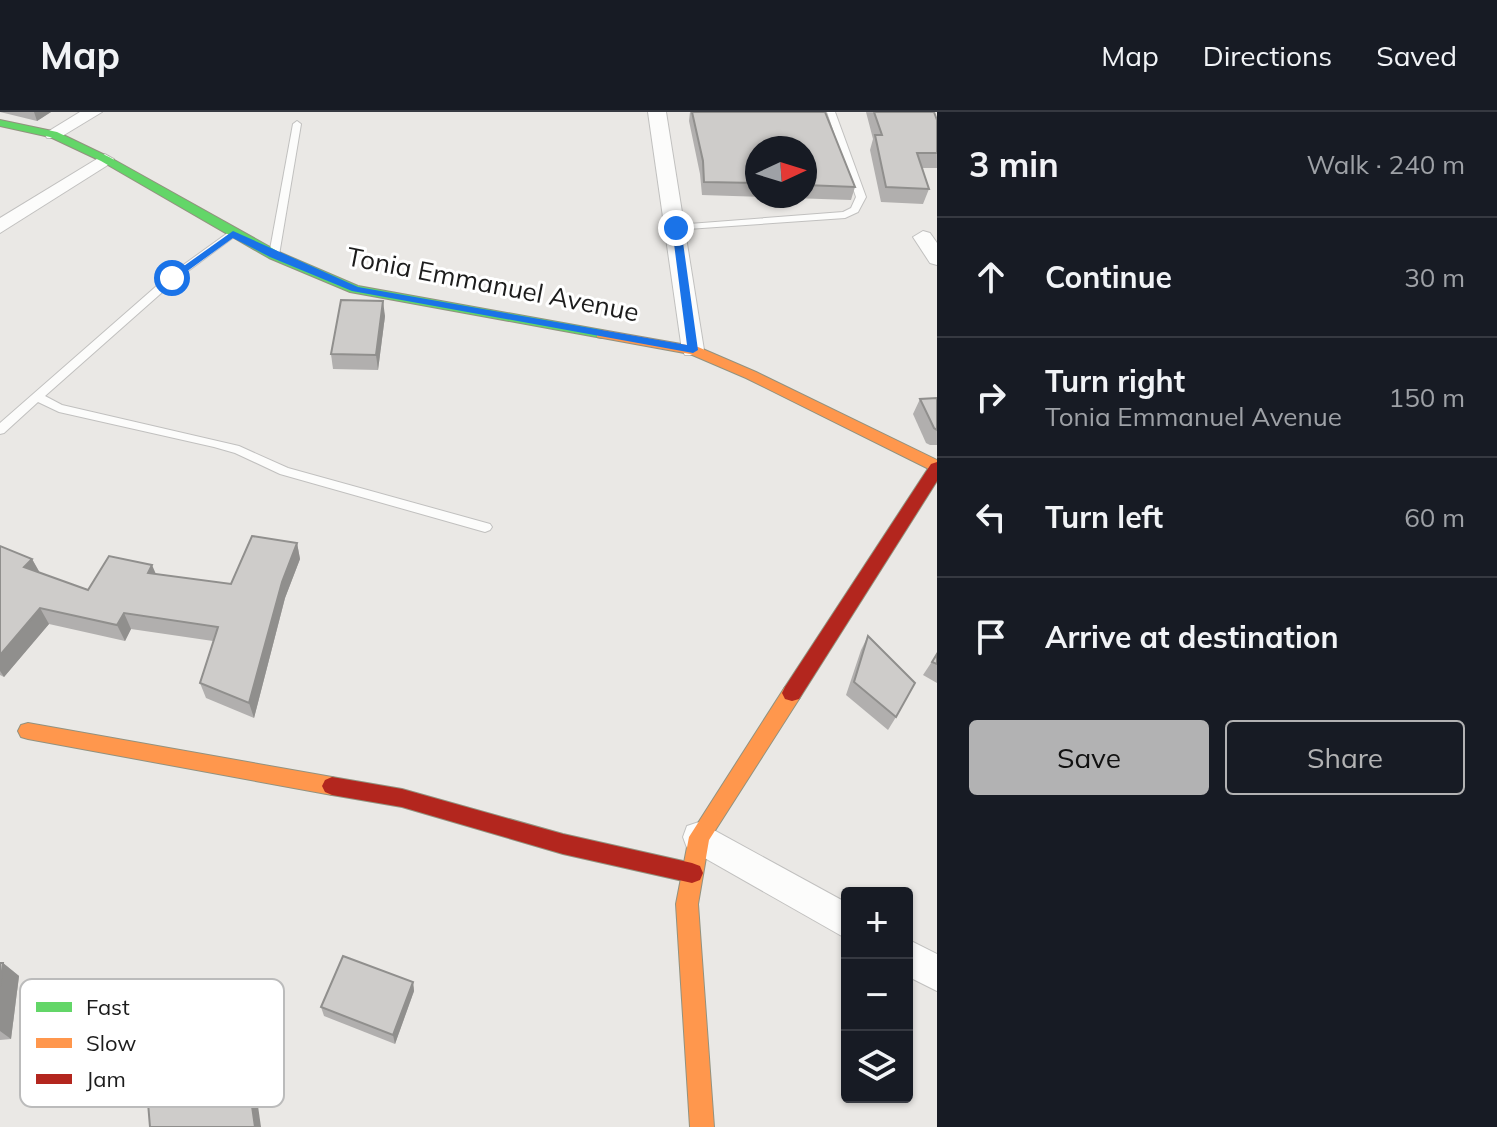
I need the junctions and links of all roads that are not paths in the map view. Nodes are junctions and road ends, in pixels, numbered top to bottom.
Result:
1 (93, 112) edge
2 (657, 112) edge
3 (831, 112) edge
4 (0, 123) edge
5 (297, 124) dead end
6 (53, 134) junction
7 (105, 159) junction
8 (0, 227) edge
9 (676, 228) junction
10 (233, 234) junction
11 (923, 237) dead end
12 (274, 255) junction
13 (937, 259) edge
14 (693, 350) junction
15 (37, 397) junction
16 (0, 430) edge
17 (937, 468) edge
18 (485, 527) dead end
19 (28, 731) dead end
20 (699, 837) junction
21 (692, 873) junction
22 (841, 919) edge
23 (911, 959) edge
24 (937, 973) edge
25 (702, 1127) edge

1 - 6 street
2 - 9 street
3 - 9 lane
4 - 6 street, Tonia Emmanuel Avenue
5 - 12 lane
6 - 7 street, Tonia Emmanuel Avenue
7 - 8 street
7 - 10 street, Tonia Emmanuel Avenue
9 - 14 street
10 - 12 street, Tonia Emmanuel Avenue
10 - 15 lane
11 - 13 street
12 - 14 street, Tonia Emmanuel Avenue
14 - 17 street, Tonia Emmanuel Avenue
15 - 16 lane
15 - 18 lane
17 - 20 street
19 - 21 street
20 - 21 street
20 - 22 street
21 - 25 street
23 - 24 street

